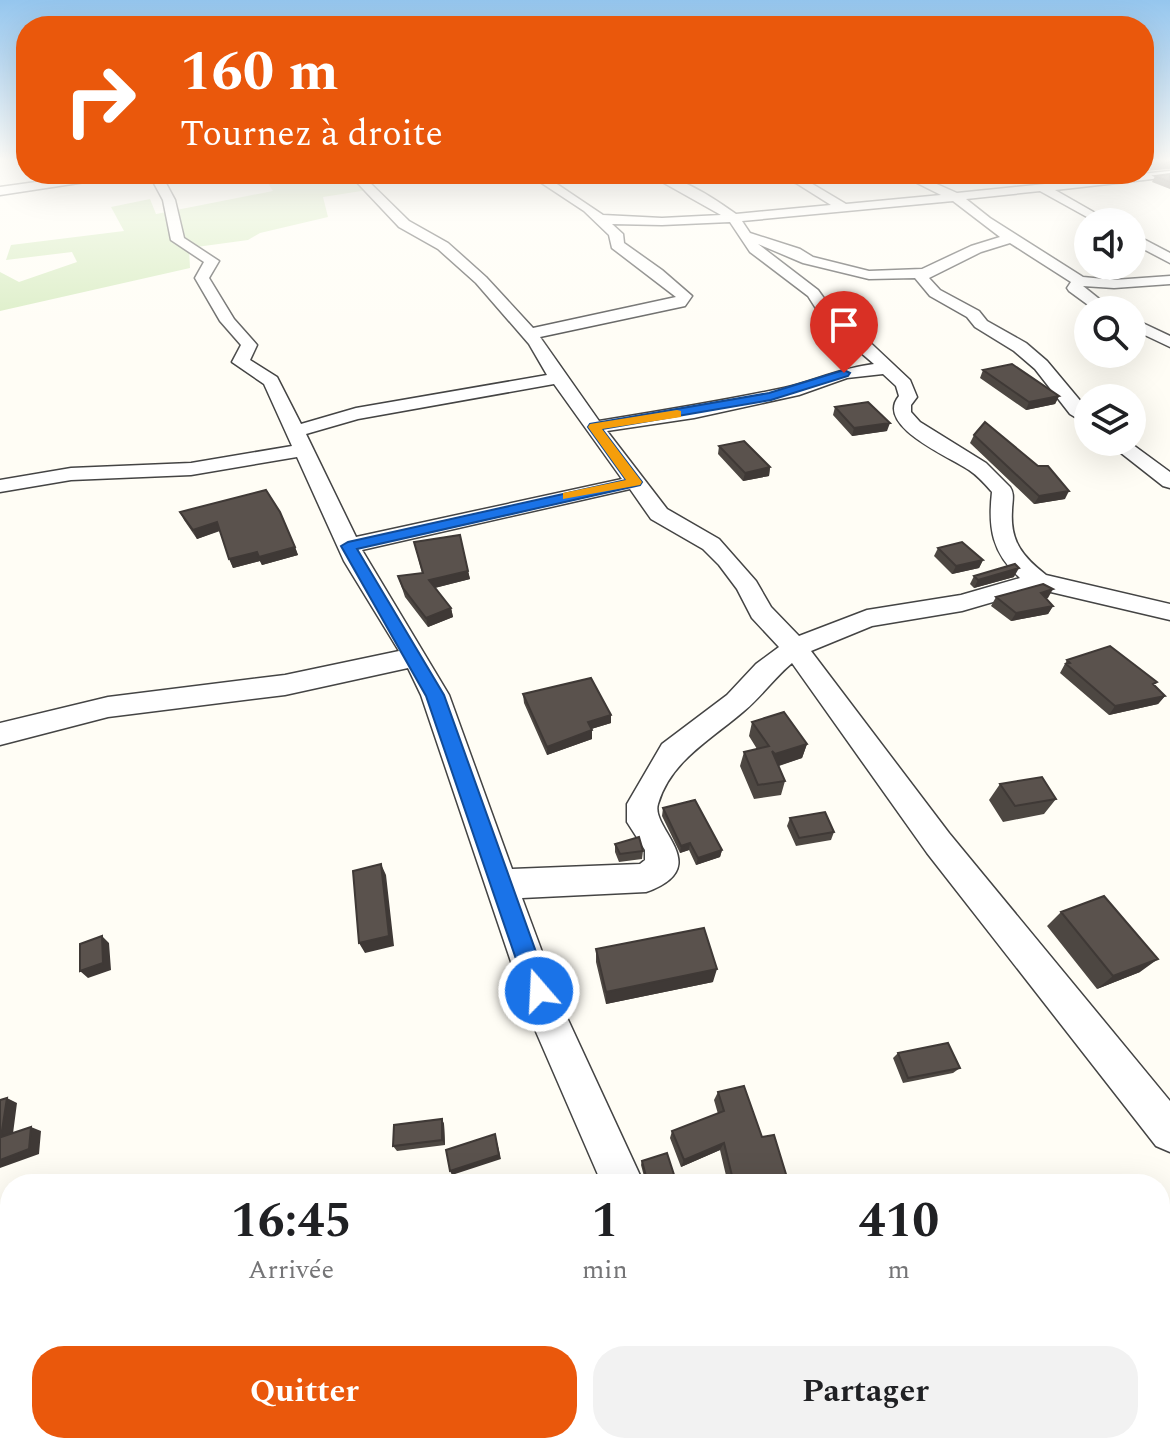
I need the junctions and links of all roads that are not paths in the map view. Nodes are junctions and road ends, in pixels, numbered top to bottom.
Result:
1 (175, 228) edge
2 (411, 228) edge
3 (610, 228) edge
4 (740, 228) edge
5 (999, 228) edge
6 (746, 236) junction
7 (1013, 238) junction
8 (1146, 245) edge
9 (1170, 259) edge
10 (923, 273) junction
11 (1170, 280) edge
12 (1079, 281) junction
13 (1085, 296) edge
14 (1146, 330) edge
15 (529, 334) junction
16 (1170, 342) edge
17 (887, 368) junction
18 (558, 378) junction
19 (1074, 406) edge
20 (594, 427) junction
21 (298, 441) junction
22 (1136, 456) edge
23 (635, 482) junction
24 (1170, 482) edge
25 (0, 486) edge
26 (348, 546) junction
27 (1038, 581) junction
28 (1170, 612) edge
29 (795, 648) junction
30 (415, 657) junction
31 (0, 734) edge
32 (501, 884) junction
33 (1170, 1132) edge
34 (618, 1174) edge

1 - 21 street
2 - 15 street
3 - 15 street
4 - 6 street
5 - 7 street
6 - 10 street
6 - 17 street
7 - 10 street
7 - 12 street
8 - 9 street
10 - 19 street
11 - 12 street
12 - 13 street
14 - 16 street
15 - 18 street
17 - 20 street
17 - 27 street
18 - 20 street
18 - 21 street
20 - 23 street
21 - 25 street
21 - 26 street
22 - 24 street
23 - 26 street
23 - 29 street
26 - 30 street
27 - 28 street
27 - 29 street
29 - 32 street
29 - 33 street
30 - 31 street
30 - 32 street
32 - 34 street

